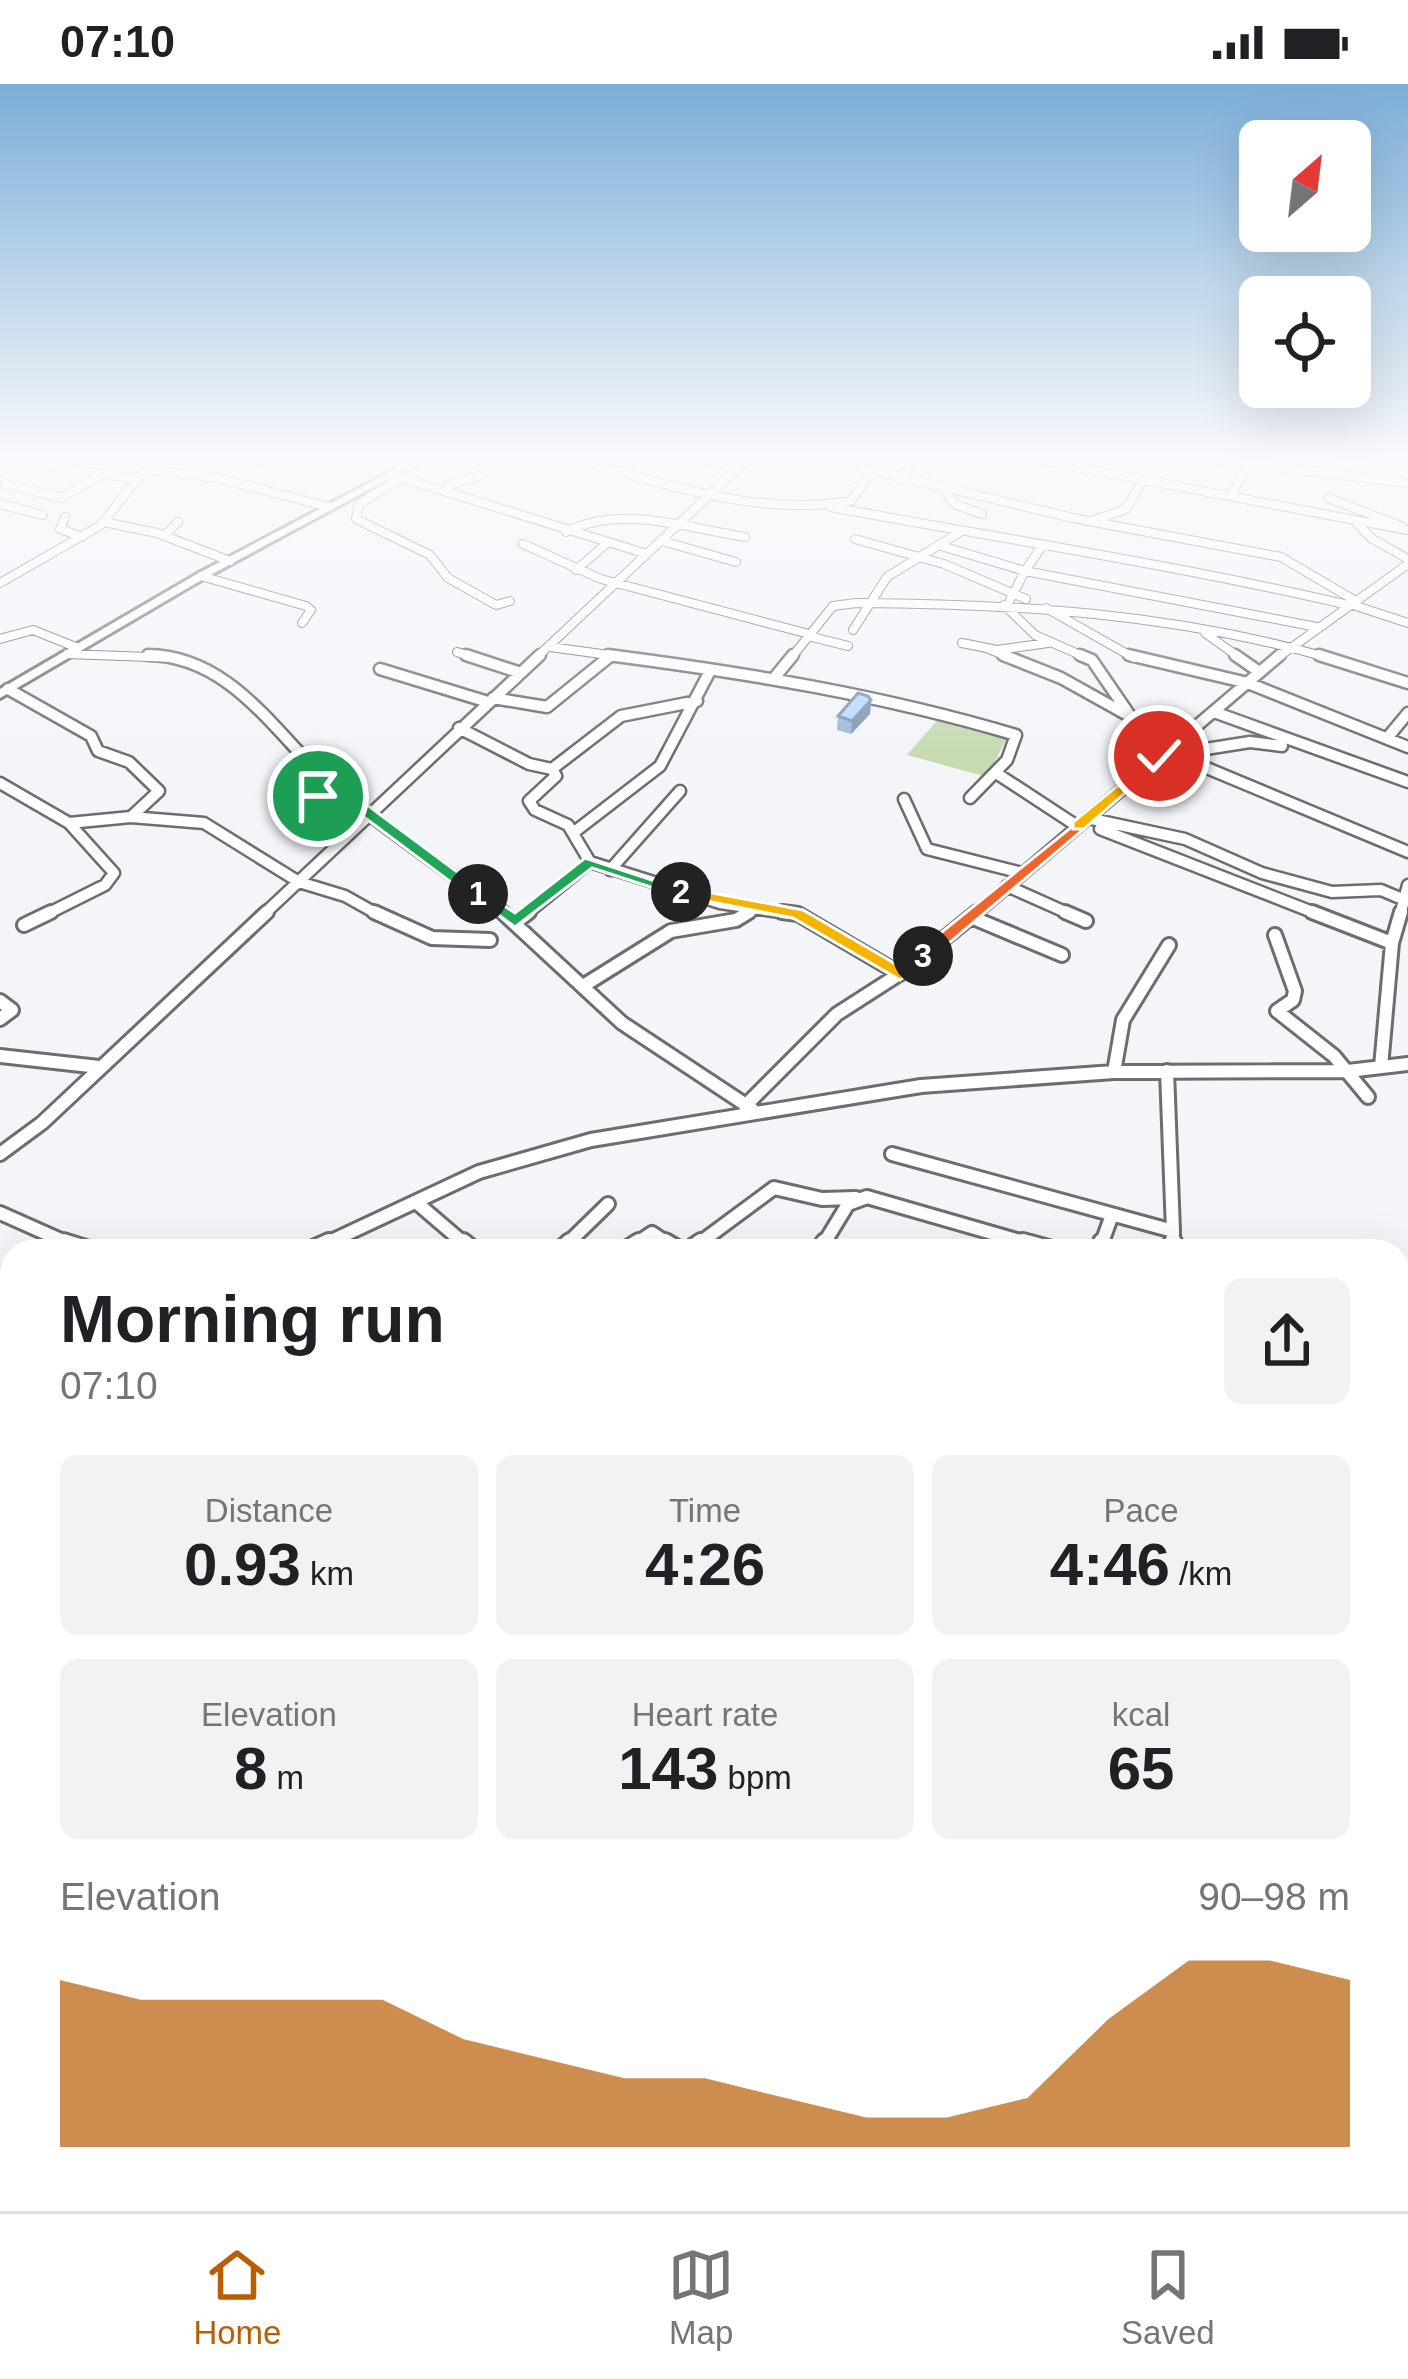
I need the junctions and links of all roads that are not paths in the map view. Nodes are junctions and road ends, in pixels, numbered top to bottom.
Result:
1 (49, 555) edge
2 (215, 555) edge
3 (241, 555) edge
4 (430, 555) edge
5 (546, 555) edge
6 (593, 555) edge
7 (646, 555) edge
8 (712, 555) edge
9 (972, 555) edge
10 (1036, 555) edge
11 (1094, 555) edge
12 (1272, 555) edge
13 (917, 556) joint
14 (230, 561) junction
15 (1408, 561) edge
16 (736, 562) dead end
17 (1133, 563) junction
18 (576, 570) junction
19 (1025, 571) junction
20 (201, 576) junction
21 (1385, 580) junction
22 (1, 582) edge
23 (619, 583) junction
24 (1408, 586) edge
25 (1130, 587) junction
26 (510, 601) dead end
27 (872, 602) junction
28 (1009, 602) junction
29 (1033, 602) junction
30 (1051, 603) junction
31 (1351, 603) junction
32 (1119, 611) junction
33 (1060, 614) junction
34 (1176, 621) junction
35 (302, 623) dead end
36 (1408, 623) edge
37 (1317, 627) junction
38 (853, 630) dead end
39 (808, 635) junction
40 (0, 639) edge
41 (962, 643) dead end
42 (1048, 643) junction
43 (1293, 644) junction
44 (848, 646) dead end
45 (550, 647) junction
46 (989, 650) junction
47 (72, 651) junction
48 (457, 652) dead end
49 (609, 657) junction
50 (380, 669) dead end
51 (710, 670) junction
52 (1258, 671) junction
53 (521, 673) junction
54 (776, 677) junction
55 (1248, 683) junction
56 (1408, 683) edge
57 (4, 691) edge
58 (490, 700) junction
59 (697, 701) junction
60 (1214, 712) junction
61 (1408, 713) edge
62 (1131, 717) junction
63 (459, 728) junction
64 (1388, 737) junction
65 (1408, 747) edge
66 (1317, 751) junction
67 (1166, 754) junction
68 (552, 769) junction
69 (996, 773) junction
70 (1408, 782) edge
71 (0, 783) edge
72 (334, 787) junction
73 (680, 791) dead end
74 (970, 799) dead end
75 (904, 800) dead end
76 (373, 816) junction
77 (131, 817) junction
78 (1082, 822) junction
79 (69, 823) junction
80 (292, 823) dead end
81 (574, 833) junction
82 (1408, 852) edge
83 (590, 862) junction
84 (610, 870) junction
85 (1022, 874) junction
86 (299, 882) junction
87 (1408, 885) edge
88 (1007, 886) junction
89 (1407, 901) edge
90 (755, 908) junction
91 (971, 917) junction
92 (1086, 921) dead end
93 (515, 922) junction
94 (24, 925) dead end
95 (1276, 935) dead end
96 (490, 940) dead end
97 (1392, 943) junction
98 (1169, 945) dead end
99 (1062, 955) dead end
100 (900, 974) junction
101 (583, 986) junction
102 (0, 1001) edge
103 (0, 1019) edge
104 (0, 1056) edge
105 (1408, 1064) edge
106 (98, 1067) junction
107 (1381, 1067) junction
108 (1348, 1071) junction
109 (1114, 1072) junction
110 (1167, 1072) junction
111 (1368, 1097) dead end
112 (752, 1109) junction
113 (0, 1154) edge
114 (892, 1154) dead end
115 (856, 1198) junction
116 (417, 1203) junction
117 (608, 1204) dead end
118 (0, 1213) edge
119 (1112, 1215) junction
120 (1173, 1231) junction
121 (54, 1239) edge
122 (336, 1239) edge
123 (460, 1239) edge
124 (572, 1239) edge
125 (701, 1239) edge
126 (827, 1239) edge
127 (1011, 1239) edge
128 (1103, 1239) edge
129 (1173, 1239) edge

1 - 22 street
2 - 14 street
3 - 14 highway
4 - 26 street
5 - 18 street
6 - 18 street
7 - 23 street
8 - 16 street
9 - 19 street
10 - 19 street
11 - 17 street
12 - 31 street
13 - 27 street
13 - 28 street
14 - 20 highway
15 - 21 street
17 - 25 street
17 - 31 street
18 - 23 street
19 - 25 street
19 - 28 street
20 - 35 street
20 - 47 highway
21 - 24 street
21 - 31 street
23 - 39 street
23 - 45 street
25 - 32 street
25 - 37 street
27 - 28 street
27 - 38 street
27 - 39 street
28 - 29 street
28 - 42 street
29 - 30 street
29 - 33 street
30 - 32 street
30 - 33 street
31 - 36 street
31 - 37 street
32 - 34 street
33 - 55 street
34 - 43 street
34 - 52 street
37 - 43 street
39 - 44 street
39 - 54 street
40 - 47 street
41 - 46 street
42 - 46 street
42 - 62 street
43 - 52 street
43 - 56 street
45 - 49 street
45 - 53 street
46 - 62 street
47 - 57 highway
47 - 72 street
48 - 53 street
49 - 51 street
49 - 58 street
50 - 58 street
51 - 54 street
51 - 59 street
52 - 55 street
53 - 58 street
54 - 69 street
55 - 60 street
55 - 64 street
57 - 77 street
58 - 63 street
59 - 68 street
59 - 81 street
60 - 66 street
60 - 67 street
61 - 64 street
62 - 67 street
63 - 68 street
63 - 76 street
64 - 65 street
66 - 67 street
66 - 70 street
67 - 78 street
67 - 82 street
68 - 81 street
69 - 74 street
69 - 78 street
71 - 79 street
72 - 76 street
72 - 80 street
73 - 84 street
75 - 85 street
76 - 86 street
76 - 93 street
77 - 79 street
77 - 86 street
78 - 85 street
78 - 89 street
78 - 97 street
79 - 94 street
81 - 83 street
83 - 84 street
83 - 93 street
84 - 90 street
85 - 88 street
86 - 96 street
86 - 106 street
87 - 89 street
88 - 91 street
88 - 92 street
89 - 97 street
90 - 100 street
90 - 101 street
91 - 99 street
91 - 100 street
93 - 101 street
95 - 108 street
97 - 107 street
98 - 109 street
100 - 112 street
101 - 112 street
102 - 103 street
104 - 106 street
105 - 107 street
106 - 113 street
107 - 108 street
108 - 110 street
108 - 111 street
109 - 110 street
109 - 112 street
110 - 120 street
112 - 116 street
114 - 119 street
115 - 125 street
115 - 126 street
115 - 127 street
116 - 122 street
116 - 123 street
117 - 124 street
118 - 121 street
119 - 120 street
119 - 128 street
120 - 129 street

